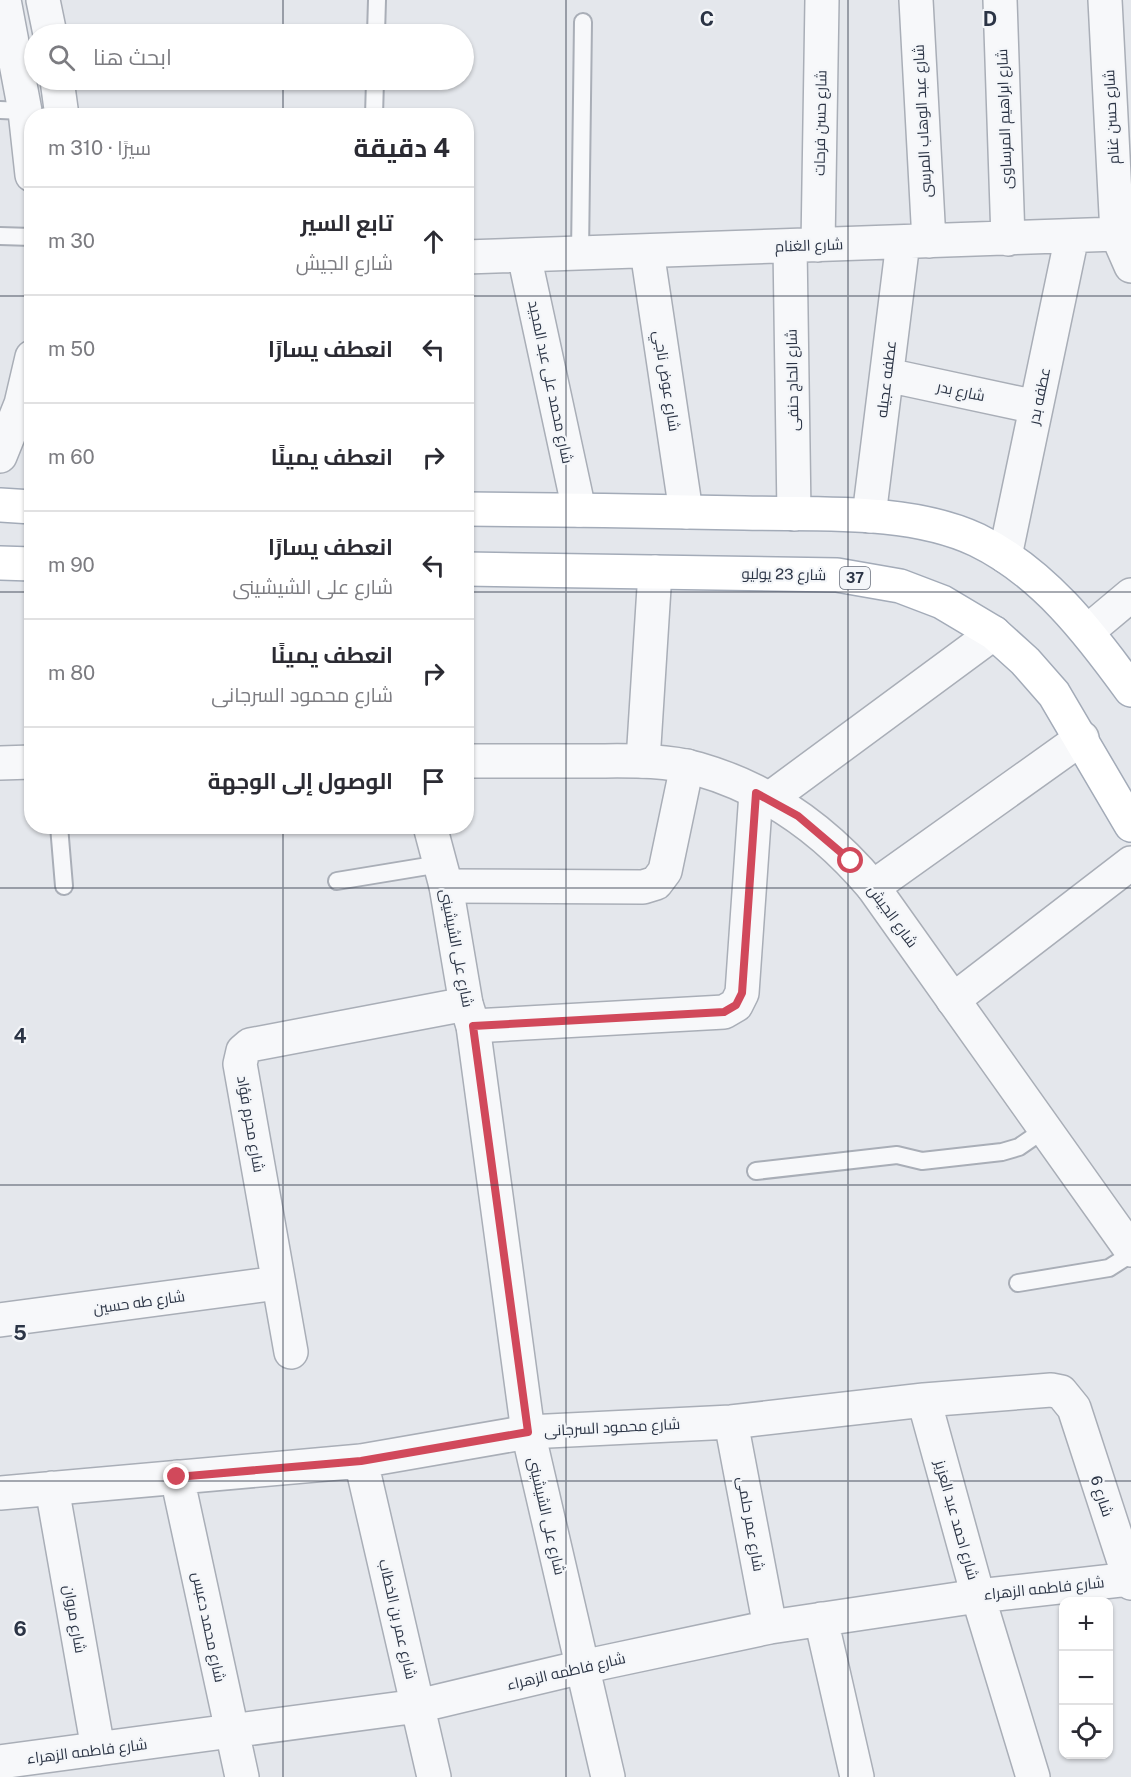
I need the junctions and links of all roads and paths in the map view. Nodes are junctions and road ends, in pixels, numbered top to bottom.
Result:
1 (4, 0) edge
2 (43, 0) edge
3 (377, 0) edge
4 (822, 0) edge
5 (916, 0) edge
6 (1000, 0) edge
7 (1105, 0) edge
8 (583, 22) dead end
9 (48, 24) edge
10 (376, 24) edge
11 (58, 90) edge
12 (375, 90) edge
13 (61, 108) edge
14 (374, 108) edge
15 (12, 111) edge
16 (24, 149) edge
17 (1124, 233) edge
18 (0, 236) edge
19 (1072, 236) junction
20 (24, 237) edge
21 (1008, 238) junction
22 (916, 242) junction
23 (804, 246) junction
24 (647, 251) junction
25 (580, 253) junction
26 (524, 255) junction
27 (474, 257) edge
28 (1131, 266) edge
29 (886, 375) junction
30 (24, 391) edge
31 (1036, 407) junction
32 (0, 456) edge
33 (0, 505) edge
34 (24, 506) edge
35 (474, 509) edge
36 (579, 510) junction
37 (686, 512) junction
38 (794, 514) junction
39 (870, 516) junction
40 (1005, 556) junction
41 (0, 563) edge
42 (24, 564) edge
43 (474, 569) edge
44 (655, 572) junction
45 (1131, 595) edge
46 (1088, 631) junction
47 (994, 633) junction
48 (1131, 690) edge
49 (1082, 738) junction
50 (474, 761) edge
51 (644, 761) junction
52 (24, 762) edge
53 (0, 763) edge
54 (687, 766) junction
55 (762, 796) junction
56 (1131, 825) edge
57 (60, 834) edge
58 (432, 834) edge
59 (1131, 862) edge
60 (442, 875) junction
61 (337, 881) dead end
62 (64, 886) dead end
63 (873, 887) junction
64 (953, 1000) junction
65 (469, 1015) junction
66 (1045, 1129) junction
67 (756, 1171) dead end
68 (1131, 1250) edge
69 (1131, 1254) edge
70 (1018, 1282) dead end
71 (278, 1283) junction
72 (0, 1320) edge
73 (291, 1352) dead end
74 (924, 1400) junction
75 (1074, 1408) joint
76 (732, 1422) junction
77 (528, 1432) junction
78 (361, 1461) junction
79 (177, 1477) junction
80 (52, 1488) junction
81 (0, 1493) edge
82 (1131, 1580) edge
83 (978, 1596) junction
84 (821, 1618) junction
85 (770, 1627) junction
86 (582, 1667) junction
87 (418, 1706) junction
88 (231, 1731) junction
89 (98, 1749) junction
90 (0, 1762) edge
91 (242, 1777) edge
92 (434, 1777) edge
93 (608, 1777) edge
94 (857, 1777) edge
95 (1033, 1777) edge

1 - 15 street
2 - 9 street
3 - 10 lane
4 - 23 street, شارع حسن فرحات
5 - 22 street, شارع عبد الوهاب المرسى
6 - 21 street, شارع ابراهيم المرساوى
7 - 17 street, شارع حسن غنام
8 - 25 lane
11 - 13 street
12 - 14 lane
15 - 16 street
17 - 19 street, شارع الغنام
17 - 28 street
18 - 20 lane
19 - 21 street, شارع الغنام
19 - 31 street, عطفه بدر
21 - 22 street, شارع الغنام
22 - 23 street, شارع الغنام
22 - 29 street, عطفه عجيله
23 - 24 street, شارع الغنام
23 - 38 street, شارع الحاج حنفى
24 - 25 street, شارع الغنام
24 - 37 street, شارع عوض ناجي
25 - 26 street, شارع الغنام
26 - 27 street, شارع الغنام
26 - 36 street, شارع محمد على عبد المجيد
29 - 31 street, شارع بدر
29 - 39 street, عطفه عجيله
30 - 32 street
31 - 40 street, عطفه بدر
33 - 34 main road
35 - 36 main road
36 - 37 main road
37 - 38 main road
38 - 39 main road
39 - 40 main road
40 - 46 main road
41 - 42 main road
43 - 44 main road, شارع 23 يوليو / 37
44 - 47 main road, شارع 23 يوليو / 37
44 - 51 street
45 - 46 street
46 - 48 main road
47 - 49 main road, شارع 23 يوليو / 37
47 - 55 street
49 - 56 main road, شارع 23 يوليو / 37
49 - 63 street
50 - 51 street, شارع الجيش
51 - 54 street, شارع الجيش
52 - 53 street
54 - 55 street, شارع الجيش
54 - 60 street
55 - 63 street, شارع الجيش
55 - 65 street
57 - 62 lane
58 - 60 street, شارع على الشيشينى
59 - 64 street
60 - 61 lane
60 - 65 street, شارع على الشيشينى
63 - 64 street, شارع الجيش
64 - 66 street, شارع الجيش
65 - 71 street, شارع محرم فؤاد
65 - 77 street, شارع على الشيشينى
66 - 67 lane
66 - 68 street, شارع الجيش
69 - 70 lane
71 - 72 street, شارع طه حسين
71 - 73 street, شارع محرم فؤاد
74 - 75 street, شارع محمود السرجانى
74 - 76 street, شارع محمود السرجانى
74 - 83 street, شارع احمد عبد العزيز
75 - 82 street, شارع 6
76 - 77 street, شارع محمود السرجانى
76 - 85 street, شارع عمر حلمى
77 - 78 street, شارع محمود السرجانى
77 - 86 street, شارع على الشيشينى
78 - 79 street, شارع محمود السرجانى
78 - 87 street, شارع عمر بن الخطاب
79 - 80 street, شارع محمود السرجانى
79 - 88 street, شارع محمد دعبس
80 - 81 street, شارع محمود السرجانى
80 - 89 street, شارع مروان
82 - 83 street, شارع فاطمه الزهراء
83 - 84 street, شارع فاطمه الزهراء
83 - 95 street, شارع احمد عبد العزيز
84 - 85 street, شارع فاطمه الزهراء
84 - 94 street
85 - 86 street, شارع فاطمه الزهراء
86 - 87 street, شارع فاطمه الزهراء
86 - 93 street, شارع على الشيشينى
87 - 88 street, شارع فاطمه الزهراء
87 - 92 street, شارع عمر بن الخطاب
88 - 89 street, شارع فاطمه الزهراء
88 - 91 street, شارع محمد دعبس
89 - 90 street, شارع فاطمه الزهراء

